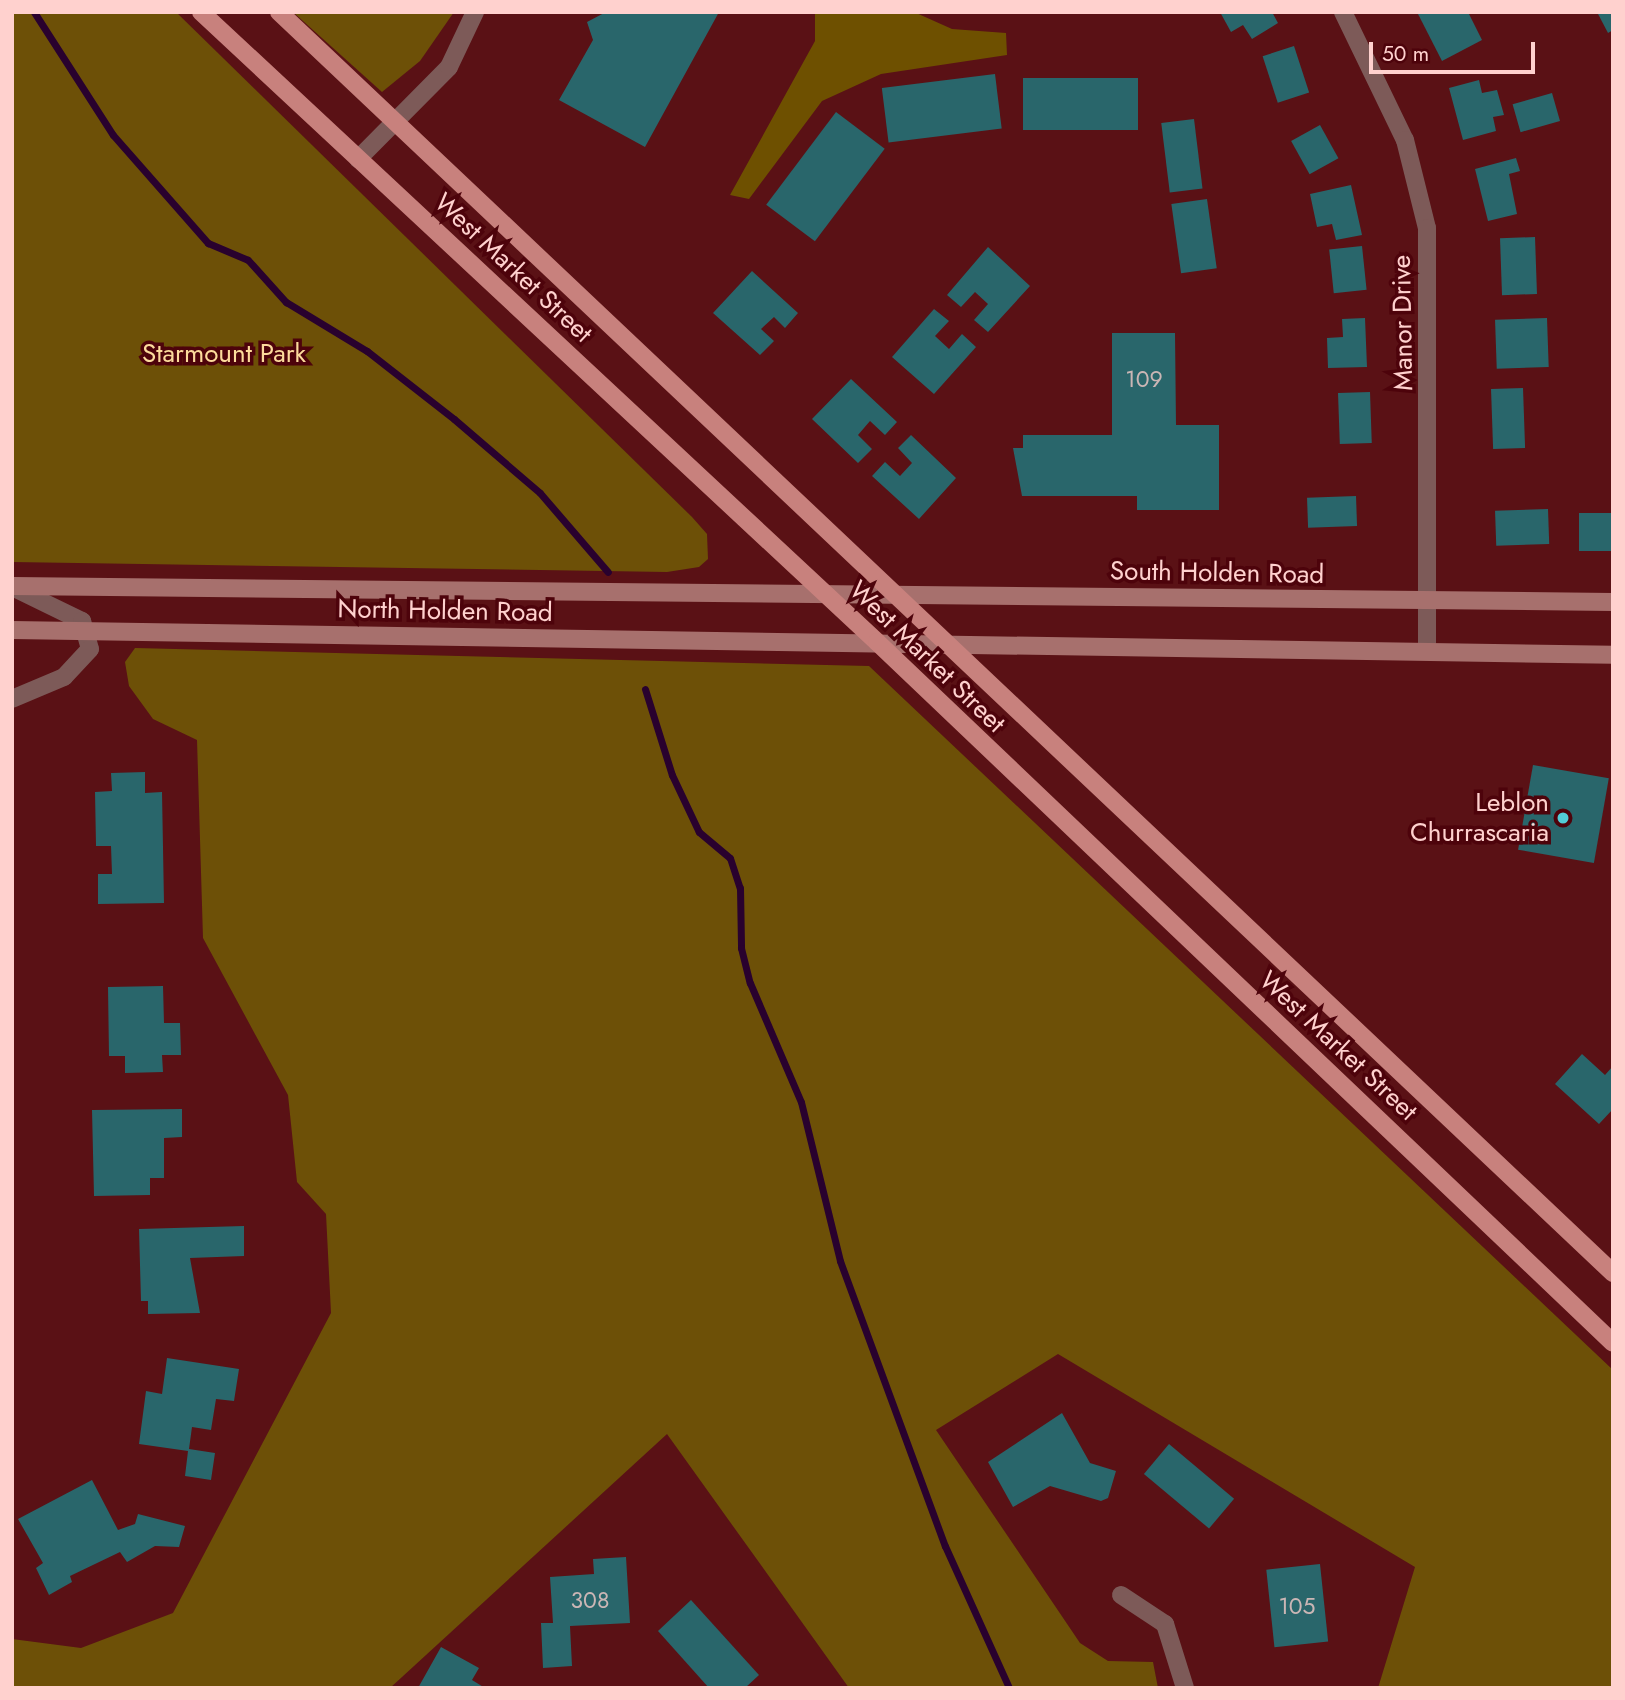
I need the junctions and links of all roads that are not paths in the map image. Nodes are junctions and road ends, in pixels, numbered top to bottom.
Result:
1 (201, 12) edge
2 (279, 12) edge
3 (475, 12) edge
4 (1343, 12) edge
5 (398, 123) junction
6 (358, 159) junction
7 (12, 587) edge
8 (821, 590) junction
9 (892, 595) junction
10 (1427, 601) junction
11 (1613, 602) edge
12 (12, 630) edge
13 (89, 632) junction
14 (877, 642) junction
15 (944, 646) junction
16 (1427, 650) junction
17 (1613, 655) edge
18 (12, 699) edge
19 (1613, 1273) edge
20 (1613, 1343) edge
21 (1121, 1595) dead end
22 (1185, 1688) edge

1 - 6 main road, West Market Street
2 - 5 main road, West Market Street
3 - 5 street
4 - 10 street, Manor Drive
5 - 6 street
5 - 9 main road, West Market Street
6 - 8 main road, West Market Street
7 - 8 main road, North Holden Road
7 - 13 street
8 - 9 main road, South Holden Road
8 - 14 main road, West Market Street
9 - 10 main road, South Holden Road
9 - 15 main road, West Market Street
10 - 11 main road, South Holden Road
10 - 16 street, Manor Drive
12 - 13 main road, North Holden Road
13 - 14 main road, North Holden Road
13 - 18 street
14 - 15 main road
14 - 20 main road, West Market Street
15 - 16 main road
15 - 19 main road, West Market Street
16 - 17 main road
21 - 22 street

